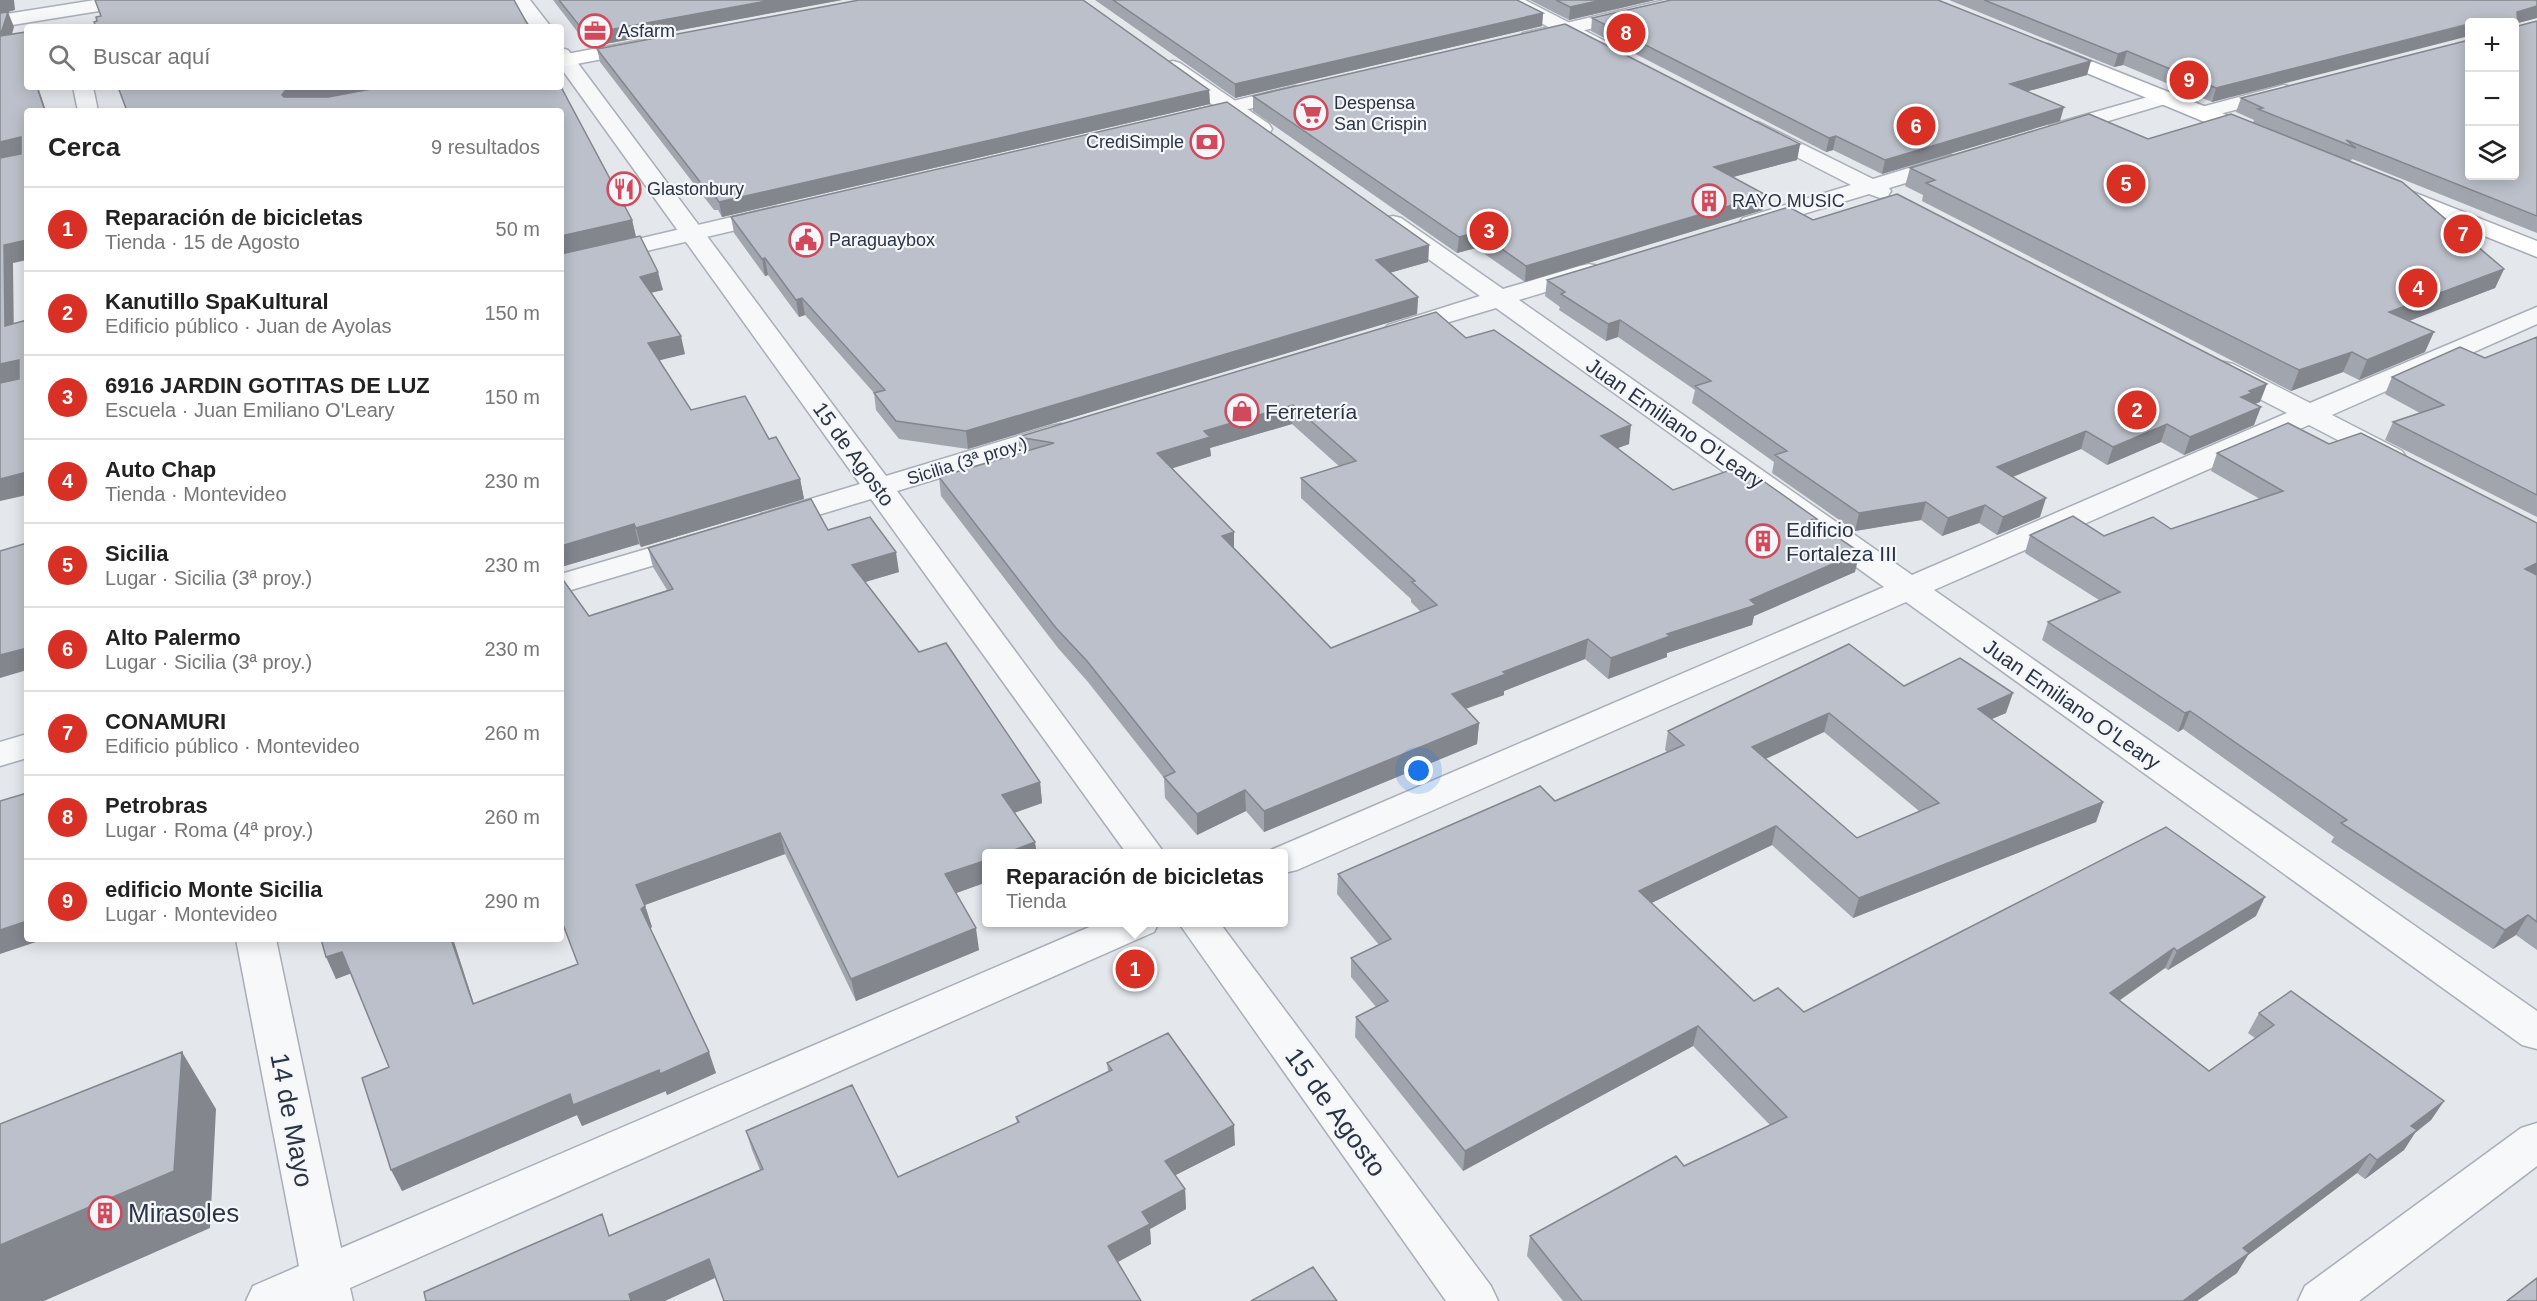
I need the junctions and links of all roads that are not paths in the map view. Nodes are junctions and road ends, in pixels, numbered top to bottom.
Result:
1 (130, 0) edge
2 (521, 0) edge
3 (1511, 0) edge
4 (1689, 0) edge
5 (67, 12) edge
6 (0, 21) edge
7 (539, 24) edge
8 (1566, 29) junction
9 (2025, 40) edge
10 (660, 42) edge
11 (1508, 42) edge
12 (1154, 54) edge
13 (1619, 56) edge
14 (564, 58) edge
15 (564, 59) edge
16 (2300, 86) edge
17 (1311, 88) edge
18 (84, 90) edge
19 (2165, 98) junction
20 (1230, 107) junction
21 (87, 108) edge
22 (2201, 113) junction
23 (1734, 116) edge
24 (1173, 121) edge
25 (2031, 138) edge
26 (2277, 144) edge
27 (1288, 148) edge
28 (1974, 156) edge
29 (2375, 184) edge
30 (1870, 186) junction
31 (1902, 202) edge
32 (795, 209) edge
33 (1375, 210) edge
34 (1724, 231) edge
35 (693, 233) junction
36 (2537, 250) edge
37 (564, 263) edge
38 (1612, 264) edge
39 (1500, 298) junction
40 (2537, 315) edge
41 (1376, 336) edge
42 (2205, 360) edge
43 (2310, 414) junction
44 (1082, 426) edge
45 (2413, 468) edge
46 (879, 487) junction
47 (754, 525) edge
48 (720, 536) edge
49 (564, 583) edge
50 (1909, 588) junction
51 (24, 747) edge
52 (0, 754) edge
53 (1143, 849) edge
54 (1288, 858) edge
55 (1129, 927) edge
56 (1201, 927) edge
57 (257, 942) edge
58 (2537, 1033) edge
59 (2537, 1141) edge
60 (326, 1289) edge
61 (270, 1301) edge
62 (1474, 1301) edge
63 (2322, 1301) edge

1 - 5 street
2 - 7 street
3 - 8 street
4 - 8 street
5 - 6 street
8 - 11 street
8 - 13 street
9 - 19 main road
10 - 14 main road
12 - 20 street
15 - 35 street, 15 de Agosto
16 - 22 street
17 - 20 street
18 - 21 street
19 - 22 main road
19 - 25 street
20 - 24 street
20 - 27 street
22 - 26 main road
23 - 30 street
28 - 30 street
29 - 36 main road
30 - 31 street
30 - 34 street
32 - 35 street
33 - 39 street, Juan Emiliano O'Leary
35 - 37 street
35 - 46 street, 15 de Agosto
38 - 39 street
39 - 41 street
39 - 50 street, Juan Emiliano O'Leary
40 - 43 street
42 - 43 street
43 - 45 street
43 - 50 street
44 - 46 street, Sicilia (3ª proy.)
46 - 47 street, Sicilia (3ª proy.)
46 - 53 street, 15 de Agosto
48 - 49 street
50 - 54 street
50 - 58 street, Juan Emiliano O'Leary
51 - 52 street
55 - 60 street
56 - 62 street, 15 de Agosto
57 - 60 street, 14 de Mayo
59 - 63 street
60 - 61 street

